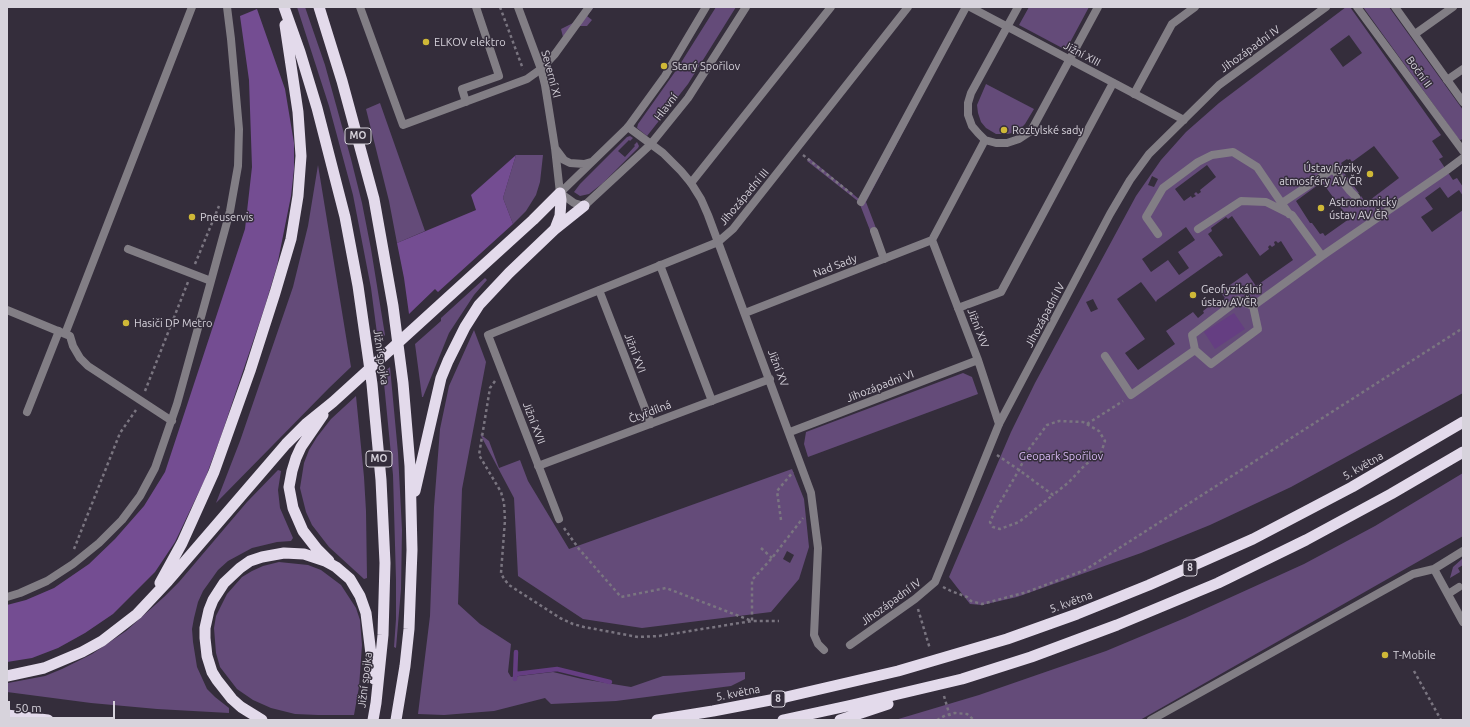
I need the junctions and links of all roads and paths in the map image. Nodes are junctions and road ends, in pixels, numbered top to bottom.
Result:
1 (192, 7) edge
2 (226, 7) edge
3 (283, 7) edge
4 (319, 7) edge
5 (360, 7) edge
6 (476, 7) edge
7 (500, 7) edge
8 (518, 7) edge
9 (589, 7) edge
10 (706, 7) edge
11 (746, 7) edge
12 (831, 7) edge
13 (908, 7) edge
14 (966, 7) edge
15 (970, 7) edge
16 (1018, 7) edge
17 (1098, 7) edge
18 (1195, 7) edge
19 (1326, 7) edge
20 (1357, 7) edge
21 (1395, 7) edge
22 (1453, 7) edge
23 (1008, 26) junction
24 (1415, 34) junction
25 (1069, 60) junction
26 (541, 69) junction
27 (1463, 69) edge
28 (527, 79) junction
29 (1447, 80) junction
30 (1113, 83) junction
31 (1134, 94) junction
32 (466, 102) junction
33 (1463, 102) edge
34 (1184, 120) junction
35 (628, 127) junction
36 (985, 140) junction
37 (650, 145) junction
38 (555, 148) junction
39 (1463, 151) edge
40 (1463, 158) edge
41 (808, 159) dead end
42 (593, 161) junction
43 (691, 183) junction
44 (560, 193) junction
45 (1356, 197) dead end
46 (221, 200) dead end
47 (861, 202) joint
48 (1282, 202) junction
49 (584, 206) junction
50 (1289, 214) junction
51 (1198, 229) dead end
52 (554, 230) junction
53 (874, 231) dead end
54 (1158, 234) dead end
55 (932, 240) junction
56 (718, 242) junction
57 (128, 249) dead end
58 (1322, 256) junction
59 (884, 259) junction
60 (660, 265) junction
61 (191, 274) junction
62 (211, 281) junction
63 (599, 290) junction
64 (1253, 306) junction
65 (958, 308) junction
66 (7, 310) edge
67 (745, 313) junction
68 (1463, 328) edge
69 (62, 333) junction
70 (488, 335) joint
71 (1195, 350) junction
72 (1106, 356) dead end
73 (978, 360) junction
74 (502, 372) junction
75 (770, 379) junction
76 (1131, 395) junction
77 (141, 401) junction
78 (712, 401) junction
79 (333, 402) junction
80 (27, 412) dead end
81 (172, 421) junction
82 (1463, 422) edge
83 (651, 424) junction
84 (999, 424) junction
85 (1087, 424) junction
86 (790, 432) junction
87 (989, 449) junction
88 (1463, 452) edge
89 (801, 462) junction
90 (538, 466) junction
91 (1018, 470) junction
92 (1053, 495) junction
93 (813, 505) junction
94 (412, 508) junction
95 (559, 519) joint
96 (781, 520) dead end
97 (761, 548) dead end
98 (1463, 551) edge
99 (81, 557) junction
100 (772, 558) junction
101 (336, 567) junction
102 (1434, 569) junction
103 (935, 582) junction
104 (1459, 587) dead end
105 (1448, 594) junction
106 (7, 597) edge
107 (152, 598) junction
108 (752, 621) junction
109 (778, 621) dead end
110 (1463, 622) edge
111 (850, 645) dead end
112 (824, 650) dead end
113 (1414, 670) dead end
114 (7, 676) edge
115 (962, 678) junction
116 (376, 703) junction
117 (7, 715) edge
118 (1440, 718) edge
119 (48, 720) edge
120 (262, 720) edge
121 (373, 720) edge
122 (396, 720) edge
123 (657, 720) edge
124 (783, 720) edge
125 (840, 720) edge
126 (937, 720) edge
127 (974, 720) edge
128 (1151, 720) edge

1 - 69 street
2 - 62 street
3 - 107 highway
3 - 116 highway, Jižní spojka / MO
4 - 94 highway, Jižní spojka / MO
5 - 32 street
6 - 32 street
7 - 28 path
8 - 26 street, Severní XI
9 - 26 street
10 - 35 street, Hlavní
11 - 37 street, Hlavní
12 - 43 street
13 - 56 street, Jihozápadní III
14 - 47 street
15 - 23 street, Jižní XIII
16 - 23 street
17 - 25 street
18 - 31 street
19 - 34 street, Jihozápadní IV
20 - 39 street, Boční II
21 - 24 street, Boční II
22 - 24 street
23 - 25 street, Jižní XIII
23 - 36 street
24 - 29 street, Boční II
25 - 30 street, Jižní XIII
25 - 36 street
26 - 28 street
26 - 38 street, Severní XI
27 - 29 street
28 - 32 street
29 - 33 street, Boční II
30 - 31 street, Jižní XIII
30 - 65 street
31 - 34 street, Jižní XIII
34 - 84 street, Jihozápadní IV
35 - 37 street, Jižní XV
35 - 42 street, Hlavní
36 - 55 street
37 - 43 street, Jižní XV
37 - 49 street, Hlavní
38 - 42 street
38 - 44 street, Severní XI
40 - 58 street
41 - 47 path
42 - 44 street, Hlavní
43 - 56 street, Jižní XV
44 - 49 street
44 - 52 highway
44 - 79 highway
45 - 48 street
46 - 61 path
48 - 50 street
48 - 54 street
49 - 52 highway
50 - 51 street
50 - 58 street
52 - 94 highway
53 - 59 street
55 - 59 street, Nad Sady
55 - 65 street, Jižní XIV
56 - 60 street, Jihozápadní III
56 - 67 street, Jižní XV
57 - 61 street
58 - 64 street
59 - 67 street, Nad Sady
60 - 63 street, Jihozápadní III
60 - 78 street
61 - 62 street
61 - 77 path
62 - 81 street
63 - 70 street, Jihozápadní III
63 - 83 street, Jižní XVI
64 - 71 street
64 - 71 street
65 - 73 street, Jižní XIV
66 - 69 street
67 - 75 street, Jižní XV
68 - 103 path
69 - 77 street
69 - 80 street
70 - 74 street, Jižní XVII
71 - 76 street
72 - 76 street
73 - 84 street, Jižní XIV
73 - 86 street, Jihozápadni VI
74 - 90 street, Jižní XVII
74 - 108 path
75 - 78 street, Čtyřdílná
75 - 86 street, Jižní XV
76 - 85 path
77 - 81 street
77 - 99 path
78 - 83 street, Čtyřdílná
79 - 101 highway
79 - 107 highway
81 - 99 street
82 - 123 highway, 5. května / 8
83 - 90 street, Čtyřdílná
84 - 87 street, Jihozápadní IV
85 - 91 path
85 - 92 path
86 - 89 street, Jižní XV
87 - 91 path
87 - 103 street, Jihozápadní IV
88 - 115 highway, 8
89 - 93 street, Jižní XV
89 - 96 path
90 - 95 street, Jižní XVII
91 - 92 path
91 - 92 path
93 - 100 path
93 - 112 street, Jižní XV
94 - 122 highway, Jižní spojka / MO
95 - 108 path
97 - 100 path
98 - 102 street
99 - 106 street
100 - 108 path
101 - 116 highway
101 - 120 highway
102 - 105 street
102 - 128 street
103 - 111 street, Jihozápadní IV
104 - 105 street
105 - 110 street
107 - 114 highway
108 - 109 path
113 - 118 path
115 - 124 highway, 8
115 - 125 highway
116 - 121 highway, Jižní spojka / MO
117 - 119 highway
126 - 127 path

